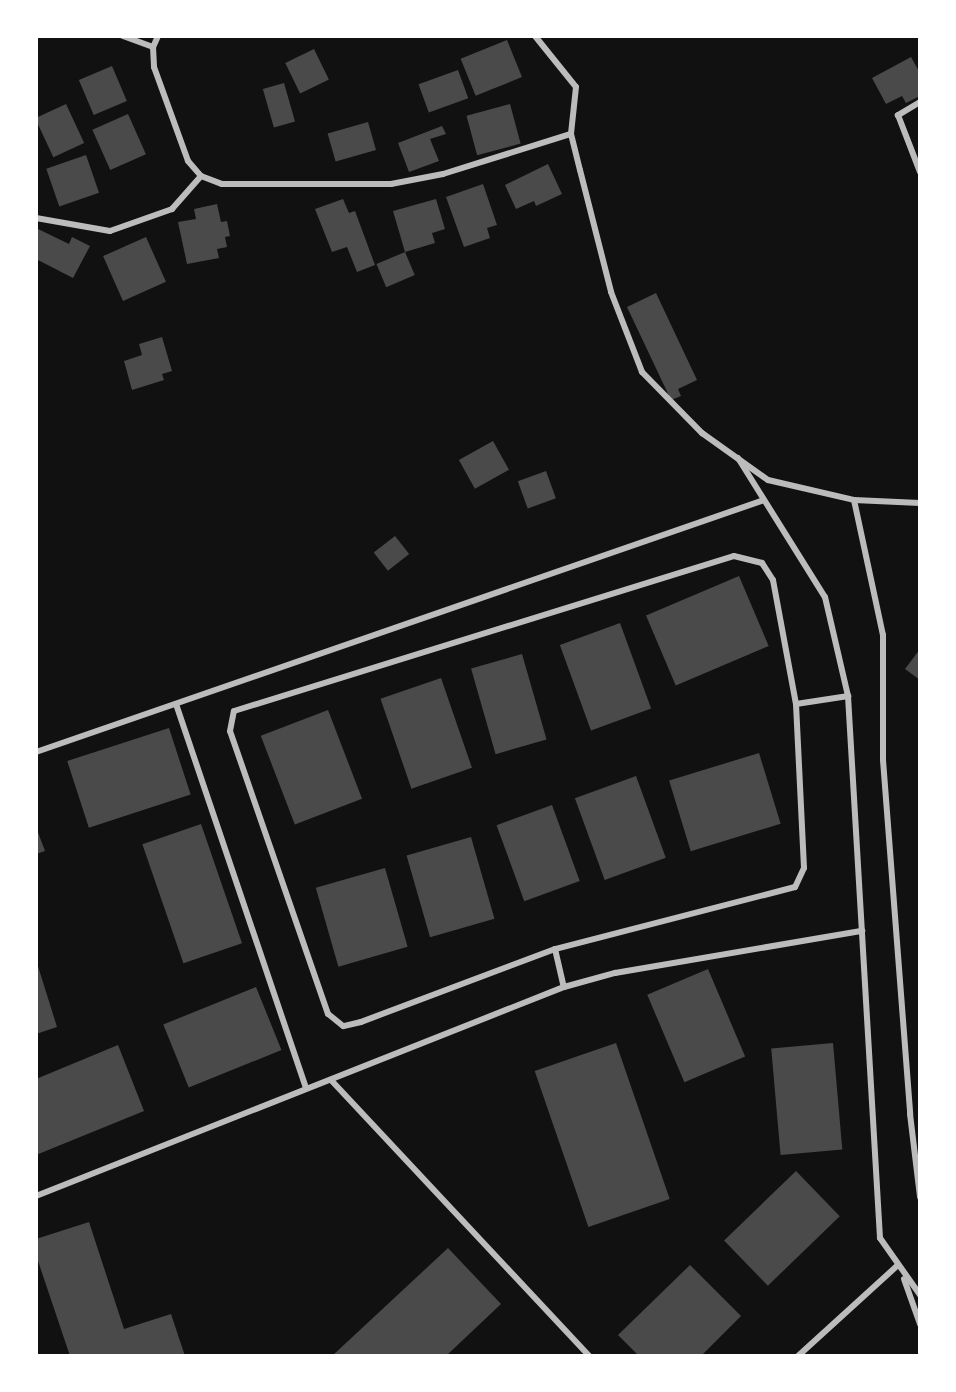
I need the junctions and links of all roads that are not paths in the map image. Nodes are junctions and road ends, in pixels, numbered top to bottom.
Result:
1 (123, 36) edge
2 (158, 36) edge
3 (535, 36) edge
4 (153, 47) junction
5 (920, 102) edge
6 (571, 134) junction
7 (920, 172) edge
8 (201, 176) junction
9 (36, 218) edge
10 (738, 458) junction
11 (764, 500) junction
12 (854, 500) junction
13 (920, 503) edge
14 (848, 696) junction
15 (176, 704) junction
16 (796, 704) junction
17 (36, 752) edge
18 (862, 931) junction
19 (555, 949) junction
20 (564, 987) junction
21 (331, 1080) junction
22 (306, 1089) junction
23 (36, 1196) edge
24 (920, 1197) edge
25 (897, 1266) junction
26 (903, 1276) junction
27 (920, 1295) edge
28 (920, 1323) edge
29 (589, 1356) edge
30 (798, 1356) edge

1 - 4 street
2 - 4 street
3 - 6 street
4 - 8 street
5 - 7 street
6 - 8 street
6 - 10 street
8 - 9 street
10 - 11 street
10 - 12 street
11 - 14 street
11 - 15 street
12 - 13 street
12 - 24 street
14 - 16 street
14 - 18 street
15 - 17 street
15 - 22 street
16 - 19 street
16 - 19 street
18 - 20 street
18 - 25 street
19 - 20 street
20 - 21 street
21 - 22 street
21 - 29 street
22 - 23 street
25 - 26 street
25 - 30 street
26 - 27 street
26 - 28 street

